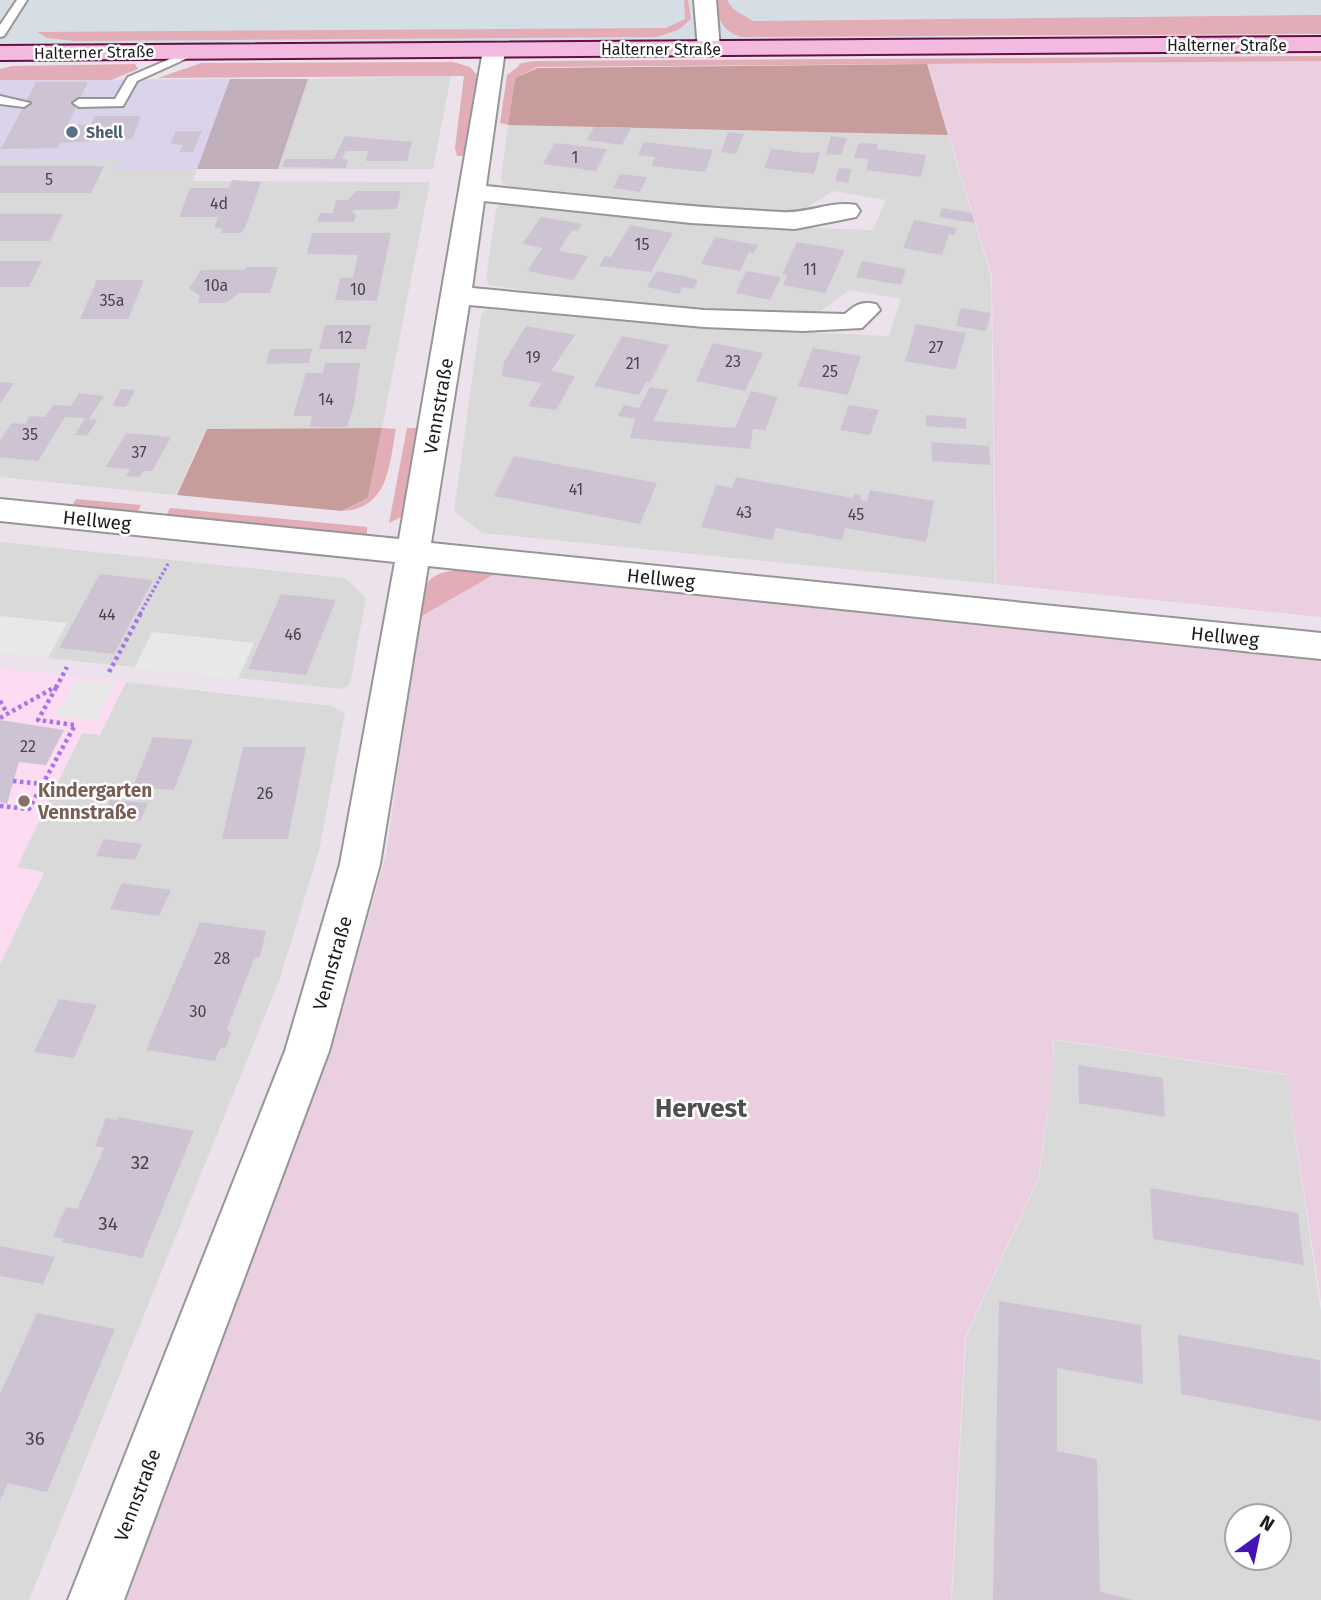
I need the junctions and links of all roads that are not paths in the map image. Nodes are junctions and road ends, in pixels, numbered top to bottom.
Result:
1 (22, 0) edge
2 (705, 0) edge
3 (0, 34) edge
4 (1321, 44) edge
5 (709, 48) junction
6 (494, 50) junction
7 (197, 51) junction
8 (0, 53) edge
9 (0, 100) edge
10 (24, 103) dead end
11 (79, 103) dead end
12 (473, 192) junction
13 (847, 211) dead end
14 (457, 295) junction
15 (866, 310) dead end
16 (0, 510) edge
17 (414, 552) junction
18 (1321, 646) edge
19 (96, 1600) edge

1 - 3 lane
2 - 5 street
4 - 5 main road, Halterner Straße
5 - 6 main road, Halterner Straße
6 - 7 main road, Halterner Straße
6 - 12 street, Vennstraße
7 - 8 main road, Halterner Straße
7 - 11 lane
9 - 10 lane
12 - 13 street
12 - 14 street, Vennstraße
14 - 15 street
14 - 17 street, Vennstraße
16 - 17 street, Hellweg
17 - 18 street, Hellweg
17 - 19 street, Vennstraße

